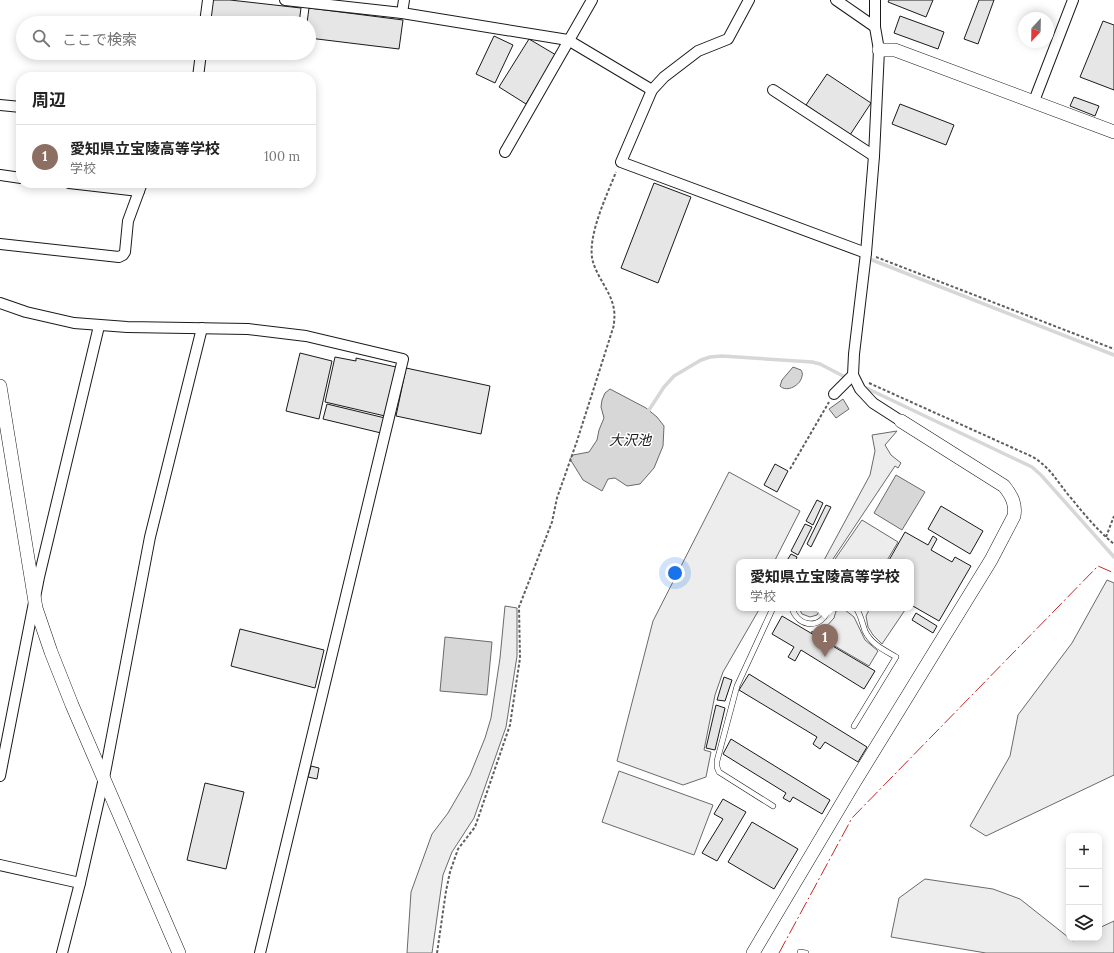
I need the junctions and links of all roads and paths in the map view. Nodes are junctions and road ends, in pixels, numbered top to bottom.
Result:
1 (208, 0) edge
2 (285, 0) edge
3 (404, 0) edge
4 (592, 0) edge
5 (749, 0) edge
6 (836, 0) edge
7 (875, 0) edge
8 (1073, 0) edge
9 (402, 13) junction
10 (206, 16) edge
11 (876, 27) junction
12 (568, 40) junction
13 (879, 50) junction
14 (200, 60) edge
15 (199, 72) edge
16 (652, 90) junction
17 (773, 90) dead end
18 (1034, 101) junction
19 (0, 105) edge
20 (16, 107) edge
21 (1114, 132) edge
22 (504, 152) dead end
23 (874, 156) junction
24 (621, 162) junction
25 (0, 175) edge
26 (16, 177) edge
27 (141, 188) edge
28 (0, 244) edge
29 (866, 253) junction
30 (0, 303) edge
31 (99, 326) junction
32 (202, 328) junction
33 (1114, 349) edge
34 (853, 375) junction
35 (0, 386) edge
36 (834, 394) joint
37 (901, 421) joint
38 (790, 469) dead end
39 (1114, 516) edge
40 (1106, 537) junction
41 (1114, 544) edge
42 (34, 600) junction
43 (772, 611) edge
44 (794, 611) edge
45 (827, 611) edge
46 (858, 611) edge
47 (854, 726) dead end
48 (0, 776) edge
49 (104, 778) junction
50 (773, 806) dead end
51 (0, 865) edge
52 (80, 883) junction
53 (800, 952) dead end
54 (62, 953) edge
55 (179, 953) edge
56 (260, 953) edge
57 (437, 953) edge
58 (753, 953) edge
59 (806, 953) edge

1 - 10 street
2 - 9 street
3 - 9 street
4 - 12 street
5 - 16 street
6 - 11 street
7 - 11 street
8 - 18 street
9 - 12 street
11 - 13 street
12 - 16 street
12 - 22 street
13 - 18 street
13 - 23 street
14 - 15 street
16 - 24 street
17 - 23 street
18 - 21 street
19 - 20 street
23 - 29 street
24 - 29 street
24 - 57 path
25 - 26 street
27 - 28 street
29 - 33 path
29 - 34 street
30 - 31 street
31 - 32 street
31 - 42 street
32 - 49 street
32 - 56 street
34 - 36 street
34 - 37 street
34 - 40 path
35 - 42 street
36 - 38 path
37 - 58 street
39 - 40 path
40 - 41 path
42 - 48 street
42 - 49 street
43 - 50 lane
44 - 45 lane
46 - 47 lane
49 - 52 street
49 - 55 street
51 - 52 street
52 - 54 street
53 - 59 lane

